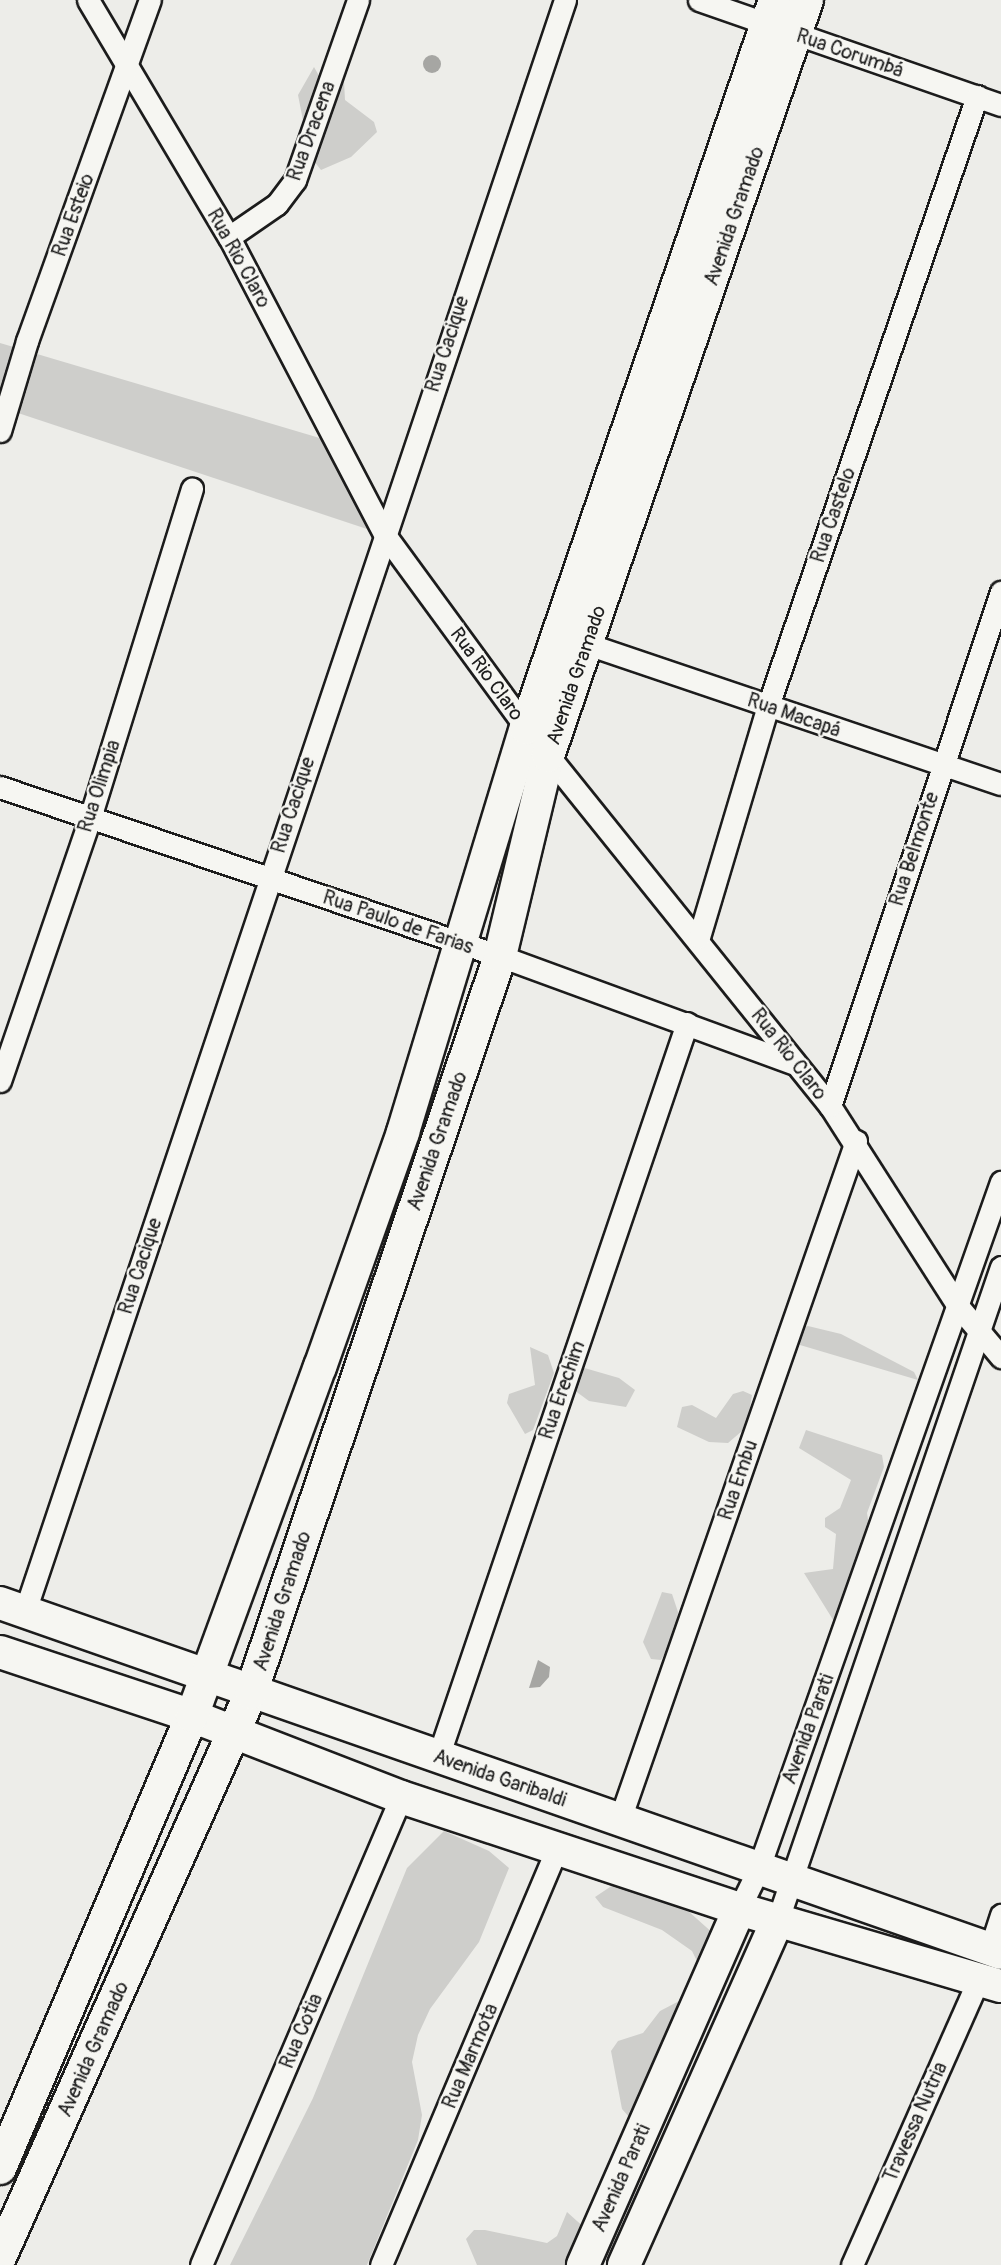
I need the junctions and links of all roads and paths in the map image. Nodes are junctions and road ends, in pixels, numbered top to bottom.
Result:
1 (150, 0) edge
2 (358, 0) edge
3 (565, 0) edge
4 (699, 0) edge
5 (807, 0) edge
6 (87, 1) edge
7 (771, 12) edge
8 (796, 34) junction
9 (128, 64) junction
10 (976, 96) junction
11 (1001, 105) edge
12 (229, 237) junction
13 (0, 431) edge
14 (192, 488) dead end
15 (385, 535) junction
16 (1001, 592) edge
17 (587, 644) junction
18 (768, 706) junction
19 (526, 728) junction
20 (548, 756) junction
21 (942, 765) junction
22 (1001, 784) edge
23 (0, 787) edge
24 (90, 818) junction
25 (270, 877) junction
26 (699, 937) junction
27 (462, 945) junction
28 (500, 956) junction
29 (687, 1023) junction
30 (793, 1063) junction
31 (0, 1081) edge
32 (830, 1106) junction
33 (403, 1132) junction
34 (437, 1140) junction
35 (856, 1142) junction
36 (1001, 1182) edge
37 (1001, 1267) edge
38 (958, 1306) junction
39 (978, 1327) junction
40 (1001, 1357) edge
41 (320, 1367) junction
42 (356, 1376) junction
43 (13, 1607) edge
44 (0, 1652) edge
45 (205, 1677) junction
46 (251, 1693) junction
47 (192, 1716) junction
48 (235, 1734) junction
49 (438, 1757) junction
50 (402, 1797) junction
51 (620, 1819) junction
52 (558, 1847) junction
53 (758, 1870) junction
54 (793, 1882) junction
55 (739, 1909) junction
56 (1001, 1915) edge
57 (778, 1919) junction
58 (996, 1951) edge
59 (990, 1983) edge
60 (7, 2136) edge
61 (0, 2168) edge
62 (0, 2257) edge
63 (201, 2265) edge
64 (381, 2265) edge
65 (583, 2265) edge
66 (624, 2265) edge
67 (852, 2265) edge

1 - 9 street, Rua Esteio
2 - 12 street, Rua Dracena
3 - 15 street, Rua Cacique
4 - 7 street, Rua Corumbá
5 - 8 street, Avenida Gramado
6 - 9 street, Rua Rio Claro
7 - 8 street, Rua Corumbá
7 - 19 street, Avenida Gramado
8 - 10 street, Rua Corumbá
8 - 17 street, Avenida Gramado
9 - 12 street, Rua Rio Claro
9 - 13 street, Rua Esteio
10 - 11 street, Rua Corumbá
10 - 18 street, Rua Castelo
12 - 15 street, Rua Rio Claro
14 - 24 street, Rua Olimpia
15 - 19 street, Rua Rio Claro
15 - 25 street, Rua Cacique
16 - 21 street, Rua Belmonte
17 - 18 street, Rua Macapá
17 - 20 street, Avenida Gramado
18 - 21 street, Rua Macapá
18 - 26 street, Rua Castelo
19 - 20 street, Rua Rio Claro
19 - 27 street, Avenida Gramado
20 - 26 street, Rua Rio Claro
20 - 28 street, Avenida Gramado
21 - 22 street, Rua Macapá
21 - 32 street, Rua Belmonte
23 - 24 street, Rua Paulo de Farias
24 - 25 street, Rua Paulo de Farias
24 - 31 street, Rua Olimpia
25 - 27 street, Rua Paulo de Farias
25 - 43 street, Rua Cacique
26 - 30 street, Rua Rio Claro
27 - 28 street, Rua Paulo de Farias
27 - 33 street, Avenida Gramado
28 - 29 street, Rua Paulo de Farias
28 - 34 street, Avenida Gramado
29 - 30 street, Rua Paulo de Farias
29 - 49 street, Rua Erechim
30 - 32 street, Rua Rio Claro
32 - 35 street, Rua Rio Claro
33 - 34 street
33 - 41 street, Avenida Gramado
34 - 42 street, Avenida Gramado
35 - 38 street, Rua Rio Claro
35 - 51 street, Rua Embu
36 - 38 street, Avenida Parati
37 - 39 street, Avenida Parati
38 - 39 street, Rua Rio Claro
38 - 53 street, Avenida Parati
39 - 40 street, Rua Rio Claro
39 - 54 street, Avenida Parati
41 - 42 street
41 - 45 street, Avenida Gramado
42 - 46 street, Avenida Gramado
43 - 45 street, Avenida Garibaldi
44 - 47 street
45 - 46 street, Avenida Garibaldi
45 - 47 street, Avenida Gramado
46 - 48 street, Avenida Gramado
46 - 49 street, Avenida Garibaldi
47 - 48 street
47 - 60 street, Avenida Gramado
48 - 50 street
48 - 62 street, Avenida Gramado
49 - 51 street, Avenida Garibaldi
50 - 52 street
50 - 63 street, Rua Cotia
51 - 53 street, Avenida Garibaldi
52 - 55 street
52 - 64 street, Rua Marmota
53 - 54 street, Avenida Garibaldi
53 - 55 street, Avenida Parati
54 - 57 street, Avenida Parati
54 - 58 street, Avenida Garibaldi
55 - 57 street
55 - 65 street, Avenida Parati
56 - 58 street
57 - 59 street
57 - 66 street, Avenida Parati
59 - 67 street, Travessa Nutria
60 - 61 street, Avenida Gramado

